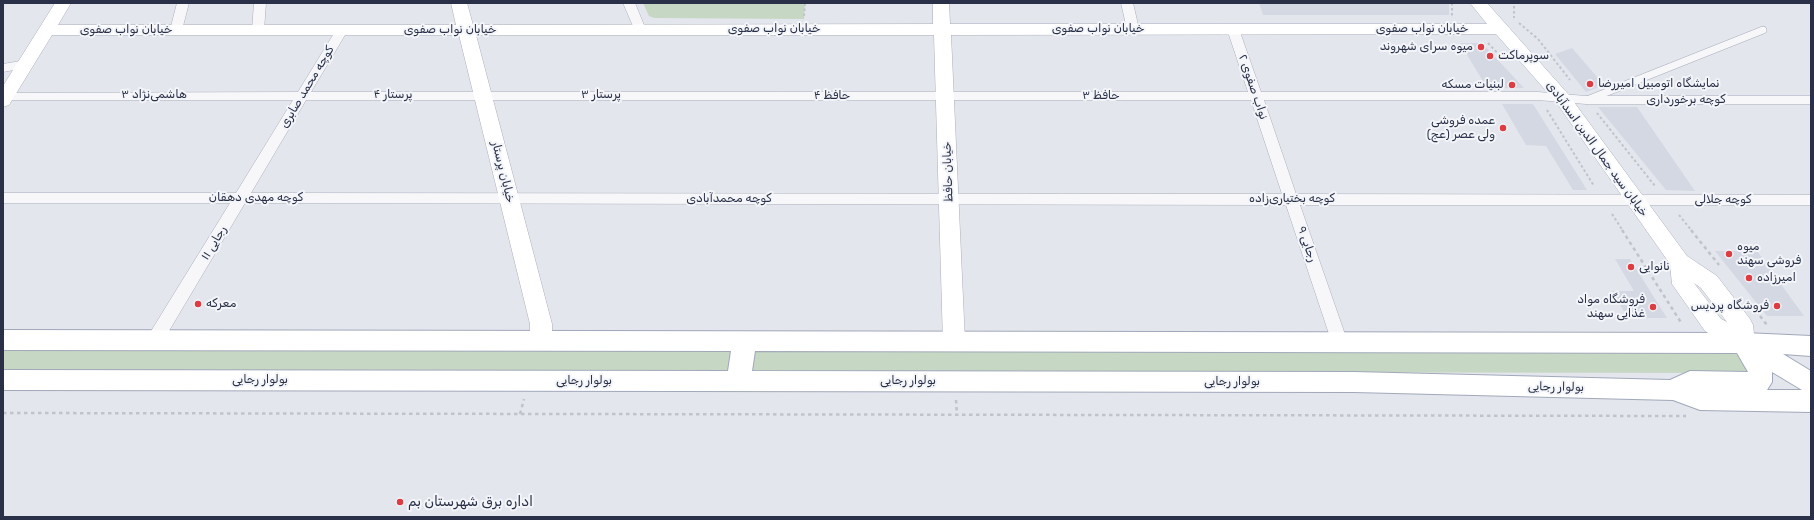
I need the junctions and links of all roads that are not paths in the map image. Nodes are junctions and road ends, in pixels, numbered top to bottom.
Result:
1 (63, 3) edge
2 (183, 3) edge
3 (260, 3) edge
4 (459, 3) edge
5 (629, 3) edge
6 (941, 3) edge
7 (1127, 3) edge
8 (1478, 3) edge
9 (942, 29) junction
10 (1133, 29) junction
11 (1233, 29) junction
12 (1502, 29) junction
13 (46, 30) junction
14 (176, 30) junction
15 (258, 30) junction
16 (342, 30) junction
17 (466, 30) junction
18 (640, 30) junction
19 (1763, 30) dead end
20 (26, 64) junction
21 (3, 68) edge
22 (303, 95) junction
23 (483, 95) junction
24 (719, 95) joint
25 (945, 96) junction
26 (1256, 96) junction
27 (1538, 96) joint
28 (5, 98) edge
29 (1562, 98) junction
30 (1586, 100) junction
31 (1811, 100) edge
32 (273, 144) joint
33 (1273, 145) joint
34 (3, 198) edge
35 (240, 198) junction
36 (510, 199) junction
37 (949, 199) junction
38 (1292, 199) junction
39 (1635, 200) junction
40 (1811, 200) edge
41 (3, 340) edge
42 (154, 341) junction
43 (541, 341) junction
44 (744, 342) junction
45 (954, 342) junction
46 (1340, 343) junction
47 (1744, 343) junction
48 (1811, 346) edge
49 (3, 380) edge
50 (739, 381) junction
51 (1811, 382) edge
52 (1673, 390) junction
53 (1811, 401) edge

1 - 13 street
2 - 14 street
3 - 15 street
4 - 17 street, خیابان پرستار
5 - 18 street
6 - 9 street, خیابان حافظ
7 - 10 street
8 - 12 street, خیابان سید جمال الدین اسدآبادی
9 - 10 street, خیابان نواب صفوی
9 - 18 street, خیابان نواب صفوی
9 - 25 street, خیابان حافظ
10 - 11 street, خیابان نواب صفوی
11 - 12 street, خیابان نواب صفوی
11 - 26 street, نواب صفوی ۲
12 - 29 street, خیابان سید جمال الدین اسدآبادی
13 - 14 street, خیابان نواب صفوی
13 - 20 street
14 - 15 street, خیابان نواب صفوی
15 - 16 street, خیابان نواب صفوی
16 - 17 street, خیابان نواب صفوی
16 - 22 street, کوچه محمد صابری
17 - 18 street, خیابان نواب صفوی
17 - 23 street, خیابان پرستار
19 - 30 lane
20 - 21 street
20 - 28 street
22 - 23 street, پرستار ۴
22 - 28 street, هاشمی‌نژاد ۳
22 - 32 street, کوچه محمد صابری
23 - 24 street, پرستار ۳
23 - 36 street, خیابان پرستار
24 - 25 street, حافظ ۴
25 - 26 street, حافظ ۳
25 - 37 street, خیابان حافظ
26 - 27 street, حافظ ۳
26 - 33 street, نواب صفوی ۲
27 - 29 street, کوچه برخورداری
29 - 30 street, کوچه برخورداری
29 - 39 street, خیابان سید جمال الدین اسدآبادی
30 - 31 street, کوچه برخورداری
32 - 35 street, رجایی ۱۱
33 - 38 street, رجایی ۹
34 - 35 street, کوچه مهدی دهقان
35 - 36 street, کوچه مهدی دهقان
35 - 42 street, رجایی ۱۱
36 - 37 street, کوچه محمدآبادی
36 - 43 street, خیابان پرستار
37 - 38 street, کوچه بختیاری‌زاده
37 - 45 street, خیابان حافظ
38 - 39 street, کوچه بختیاری‌زاده
38 - 46 street, رجایی ۹
39 - 40 street, کوچه جلالی
39 - 47 street, خیابان سید جمال الدین اسدآبادی
41 - 42 main road
42 - 43 main road
43 - 44 main road
44 - 45 main road
44 - 50 main road
45 - 46 main road
46 - 47 main road
47 - 48 main road
47 - 51 main road
47 - 52 main road
49 - 50 main road, بولوار رجایی
50 - 52 main road, بولوار رجایی
52 - 53 main road, بولوار رجایی

